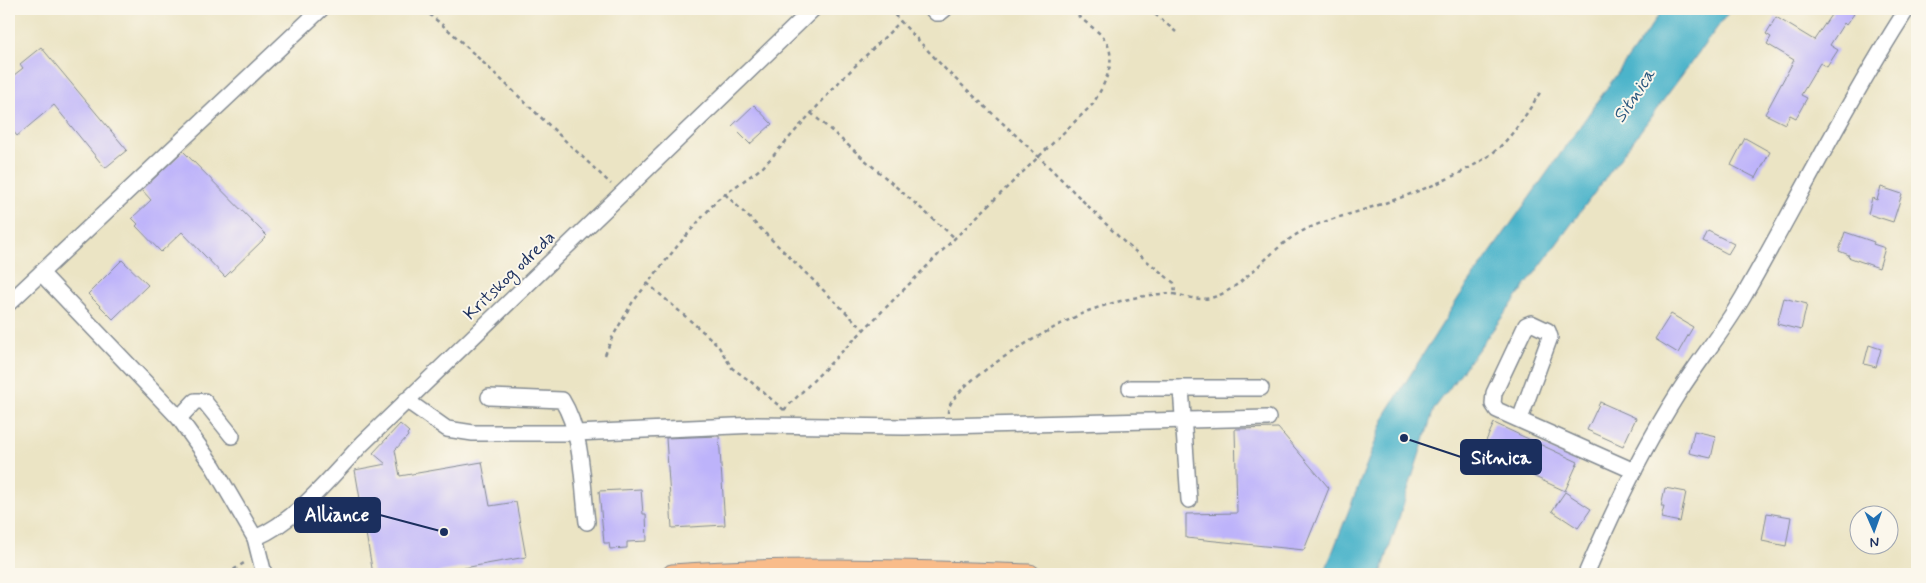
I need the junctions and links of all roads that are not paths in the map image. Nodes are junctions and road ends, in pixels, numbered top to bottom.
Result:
1 (321, 9) edge
2 (814, 9) edge
3 (932, 9) edge
4 (945, 9) edge
5 (1907, 9) edge
6 (41, 273) junction
7 (9, 303) edge
8 (1130, 388) dead end
9 (1181, 388) junction
10 (1261, 388) dead end
11 (488, 397) dead end
12 (406, 400) junction
13 (179, 418) junction
14 (1268, 418) dead end
15 (1520, 419) junction
16 (1182, 420) junction
17 (576, 432) junction
18 (232, 436) dead end
19 (1634, 471) junction
20 (1189, 500) dead end
21 (587, 522) dead end
22 (255, 538) junction
23 (264, 574) edge
24 (672, 574) edge
25 (1030, 574) edge
26 (1586, 574) edge

1 - 6 street
2 - 12 street, Kritskog odreda
3 - 4 street
5 - 19 street
6 - 7 street
6 - 13 street
8 - 9 street
9 - 10 street
9 - 16 street
11 - 17 street
12 - 17 street
12 - 22 street, Kritskog odreda
13 - 18 street
13 - 22 street
14 - 16 street
15 - 15 street
15 - 19 street
16 - 17 street
16 - 20 street
17 - 21 street
19 - 26 street
22 - 23 street
24 - 25 main road

